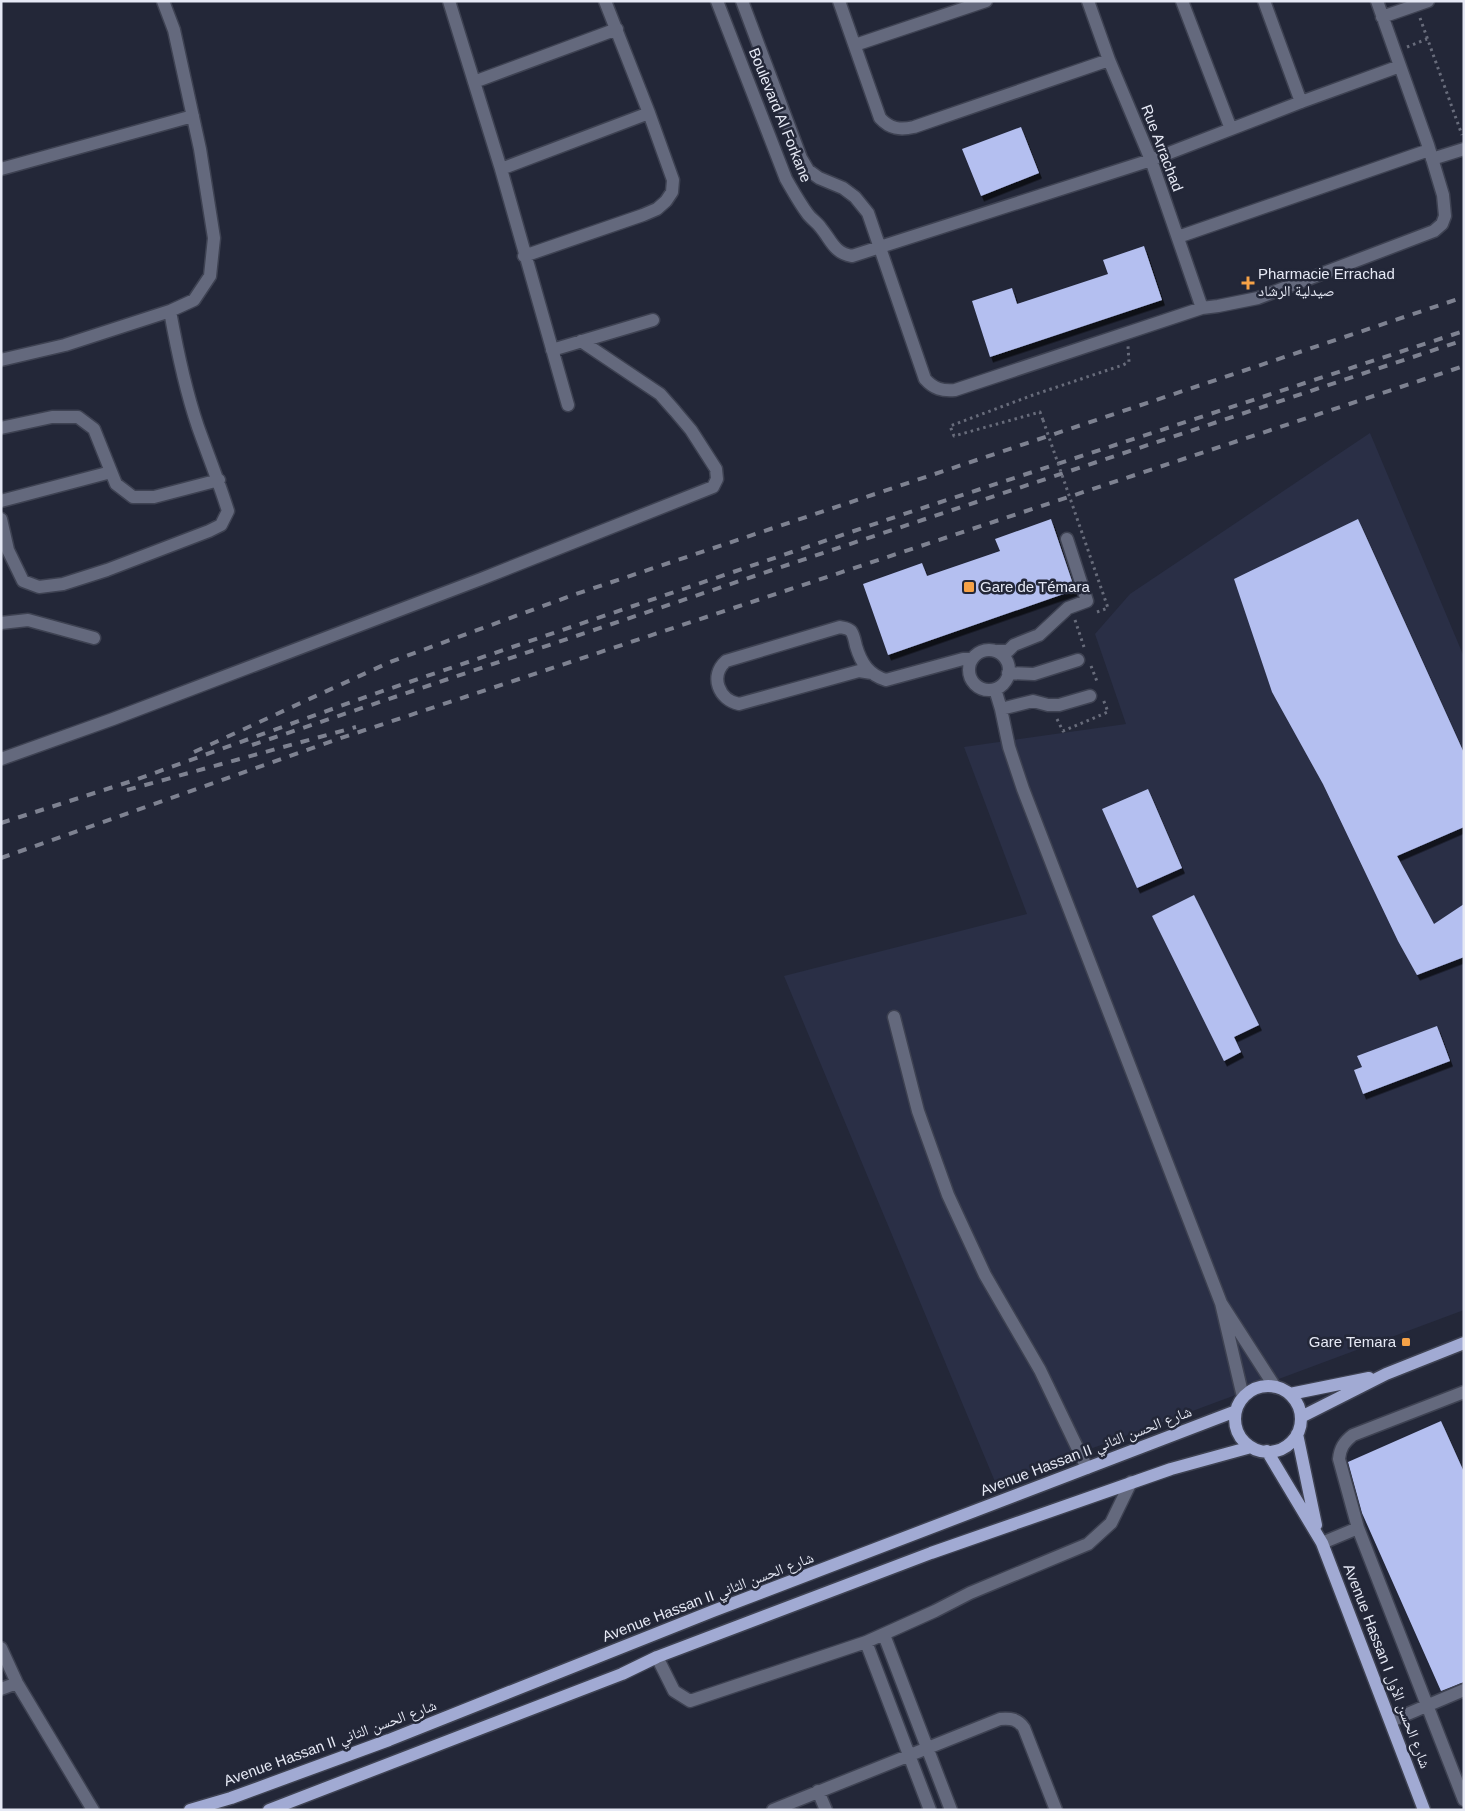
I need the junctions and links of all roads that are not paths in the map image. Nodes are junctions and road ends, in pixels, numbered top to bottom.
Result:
1 (163, 1) edge
2 (449, 1) edge
3 (605, 1) edge
4 (717, 1) edge
5 (742, 1) edge
6 (839, 1) edge
7 (986, 1) edge
8 (1088, 1) edge
9 (1182, 1) edge
10 (1264, 1) edge
11 (1377, 1) edge
12 (1428, 1) edge
13 (967, 4) edge
14 (1382, 17) junction
15 (617, 29) junction
16 (854, 45) junction
17 (1109, 60) junction
18 (1400, 66) junction
19 (474, 82) junction
20 (1301, 102) junction
21 (649, 113) junction
22 (193, 116) junction
23 (1231, 129) junction
24 (1464, 149) edge
25 (1431, 154) junction
26 (1151, 160) junction
27 (1, 169) edge
28 (500, 169) junction
29 (1178, 237) junction
30 (880, 248) junction
31 (524, 256) junction
32 (1202, 308) junction
33 (170, 311) junction
34 (653, 320) dead end
35 (581, 341) junction
36 (552, 350) junction
37 (1, 360) edge
38 (568, 405) dead end
39 (1, 428) edge
40 (111, 472) junction
41 (219, 480) junction
42 (1, 501) edge
43 (1, 519) edge
44 (1067, 539) dead end
45 (1, 623) edge
46 (94, 638) dead end
47 (997, 651) junction
48 (971, 659) junction
49 (1078, 660) dead end
50 (872, 673) junction
51 (1008, 673) junction
52 (995, 690) junction
53 (1090, 696) dead end
54 (1001, 709) junction
55 (1, 759) edge
56 (894, 1017) dead end
57 (1221, 1302) junction
58 (1464, 1343) edge
59 (1386, 1374) junction
60 (1276, 1387) junction
61 (1464, 1392) edge
62 (1290, 1394) junction
63 (1243, 1397) junction
64 (1236, 1411) junction
65 (1301, 1417) junction
66 (1297, 1434) junction
67 (1251, 1447) junction
68 (1267, 1451) junction
69 (1087, 1468) junction
70 (1131, 1482) junction
71 (1358, 1528) junction
72 (1320, 1539) junction
73 (884, 1635) junction
74 (866, 1642) junction
75 (1, 1648) edge
76 (657, 1657) junction
77 (17, 1683) junction
78 (1, 1689) edge
79 (1464, 1690) edge
80 (1427, 1707) junction
81 (1391, 1721) junction
82 (928, 1748) junction
83 (909, 1755) junction
84 (818, 1791) junction
85 (1464, 1800) edge
86 (93, 1810) edge
87 (190, 1810) edge
88 (269, 1810) edge
89 (773, 1810) edge
90 (826, 1810) edge
91 (930, 1810) edge
92 (951, 1810) edge
93 (1056, 1810) edge
94 (1424, 1810) edge

1 - 22 street
2 - 19 street
3 - 15 street
4 - 30 street, Boulevard Al Forkane
5 - 30 street, Boulevard Al Forkane
6 - 16 street
7 - 13 street
8 - 17 street, Rue Arrachad
9 - 23 street
10 - 20 street
11 - 14 street
12 - 14 street
13 - 16 street
14 - 18 street
15 - 19 street
15 - 21 street
16 - 17 street
17 - 26 street, Rue Arrachad
18 - 20 street
18 - 25 street
19 - 28 street
20 - 23 street
21 - 28 street
21 - 31 street
22 - 27 street
22 - 33 street
23 - 26 street
24 - 25 street
25 - 29 street
25 - 32 street
26 - 29 street, Rue Arrachad
26 - 30 street
28 - 31 street
29 - 32 street, Rue Arrachad
30 - 32 street
31 - 36 street
33 - 37 street
33 - 41 street
34 - 35 street
35 - 36 street
35 - 55 street
36 - 38 street
39 - 40 street
40 - 41 street
40 - 42 street
41 - 43 street
44 - 47 street
45 - 46 street
47 - 48 street
47 - 51 street
48 - 50 street
48 - 52 street
49 - 51 street
50 - 50 street
51 - 52 street
52 - 54 street
53 - 54 street
54 - 57 street
56 - 69 street
57 - 60 street
57 - 63 street
58 - 59 main road
59 - 62 main road
59 - 65 main road
60 - 62 main road
60 - 63 main road
61 - 71 street
62 - 65 main road
63 - 64 main road
64 - 67 main road
64 - 69 main road, Avenue Hassan II شارع الحسن الثاني
65 - 66 main road
66 - 68 main road
66 - 72 main road, Avenue Hassan I شارع الحسن الأول
67 - 68 main road
67 - 70 main road
68 - 72 main road, Avenue Hassan I شارع الحسن الأول
69 - 87 main road, Avenue Hassan II شارع الحسن الثاني
70 - 73 street
70 - 76 main road
71 - 72 street
71 - 80 street
72 - 81 main road, Avenue Hassan I شارع الحسن الأول
73 - 74 street
73 - 82 street
74 - 76 street
74 - 83 street
75 - 77 street
76 - 88 main road
77 - 78 street
77 - 86 street
79 - 80 street
80 - 81 street
80 - 85 street
81 - 94 main road, Avenue Hassan I شارع الحسن الأول
82 - 83 street
82 - 92 street
82 - 93 street
83 - 84 street
83 - 91 street
84 - 89 street
84 - 90 street

